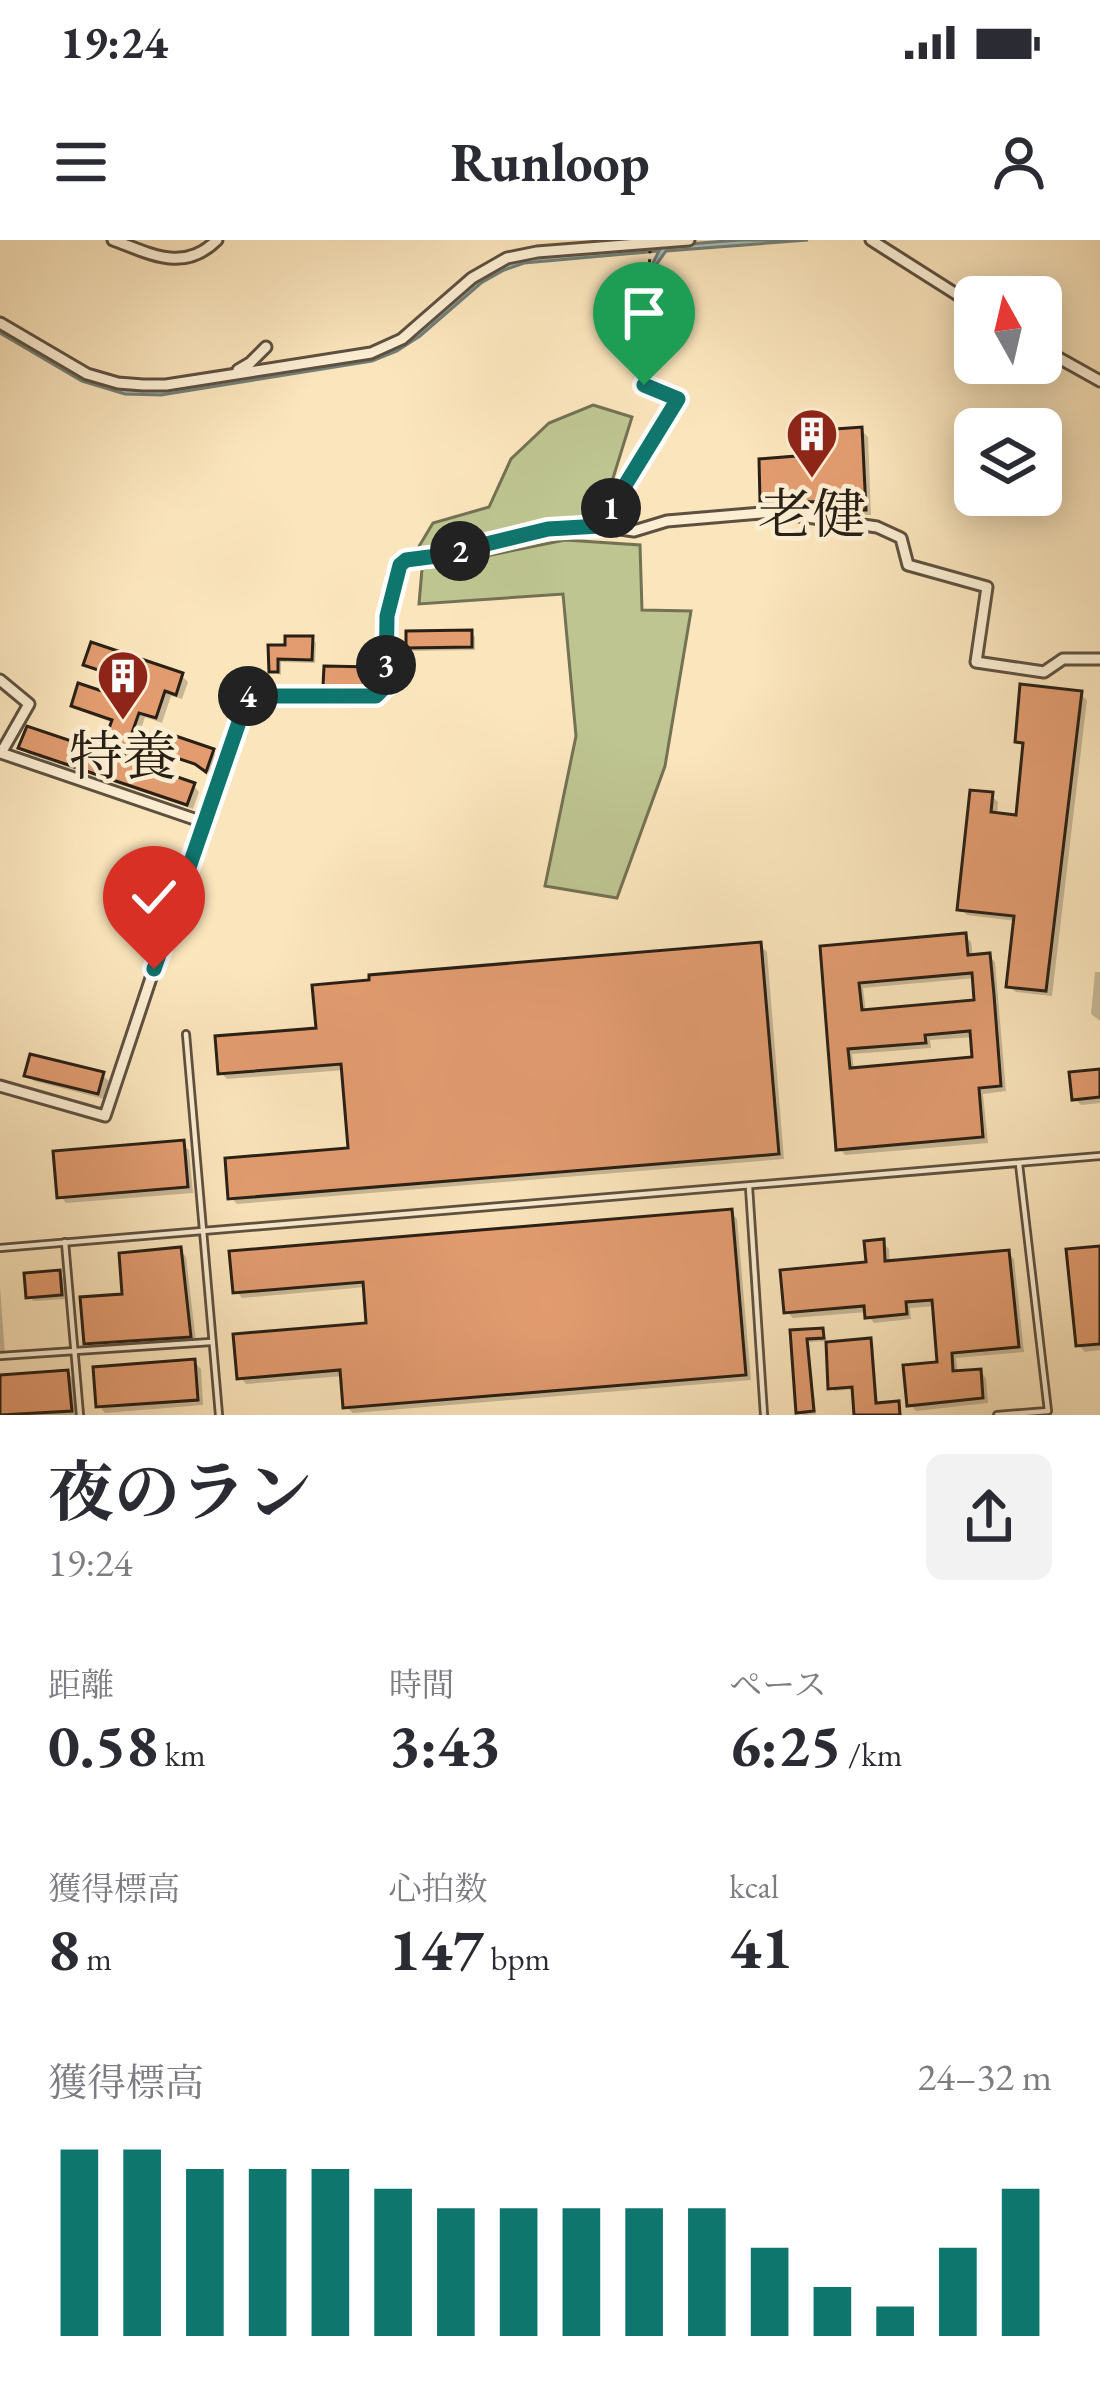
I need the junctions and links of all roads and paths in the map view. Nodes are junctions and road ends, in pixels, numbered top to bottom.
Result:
1 (112, 240) edge
2 (217, 240) edge
3 (689, 240) edge
4 (872, 240) edge
5 (651, 243) junction
6 (954, 293) edge
7 (0, 323) edge
8 (266, 347) dead end
9 (1062, 360) edge
10 (228, 375) junction
11 (1100, 381) edge
12 (600, 526) junction
13 (1100, 659) edge
14 (0, 680) edge
15 (203, 822) junction
16 (186, 1034) dead end
17 (0, 1086) edge
18 (1100, 1156) edge
19 (1019, 1164) junction
20 (748, 1185) junction
21 (202, 1230) junction
22 (65, 1242) junction
23 (0, 1247) edge
24 (211, 1342) junction
25 (75, 1351) junction
26 (0, 1356) edge
27 (80, 1415) edge
28 (219, 1415) edge
29 (764, 1415) edge
30 (997, 1415) edge

1 - 2 street
3 - 5 street
4 - 6 street
5 - 10 street
5 - 12 path
7 - 10 street
8 - 10 street
9 - 11 street
12 - 13 street
12 - 15 street
14 - 15 street
15 - 17 street
16 - 21 lane
18 - 19 lane
19 - 20 lane
19 - 30 lane
20 - 21 lane
20 - 29 lane
21 - 22 lane
21 - 24 lane
22 - 23 lane
22 - 25 lane
24 - 25 lane
24 - 28 lane
25 - 26 lane
25 - 27 lane

